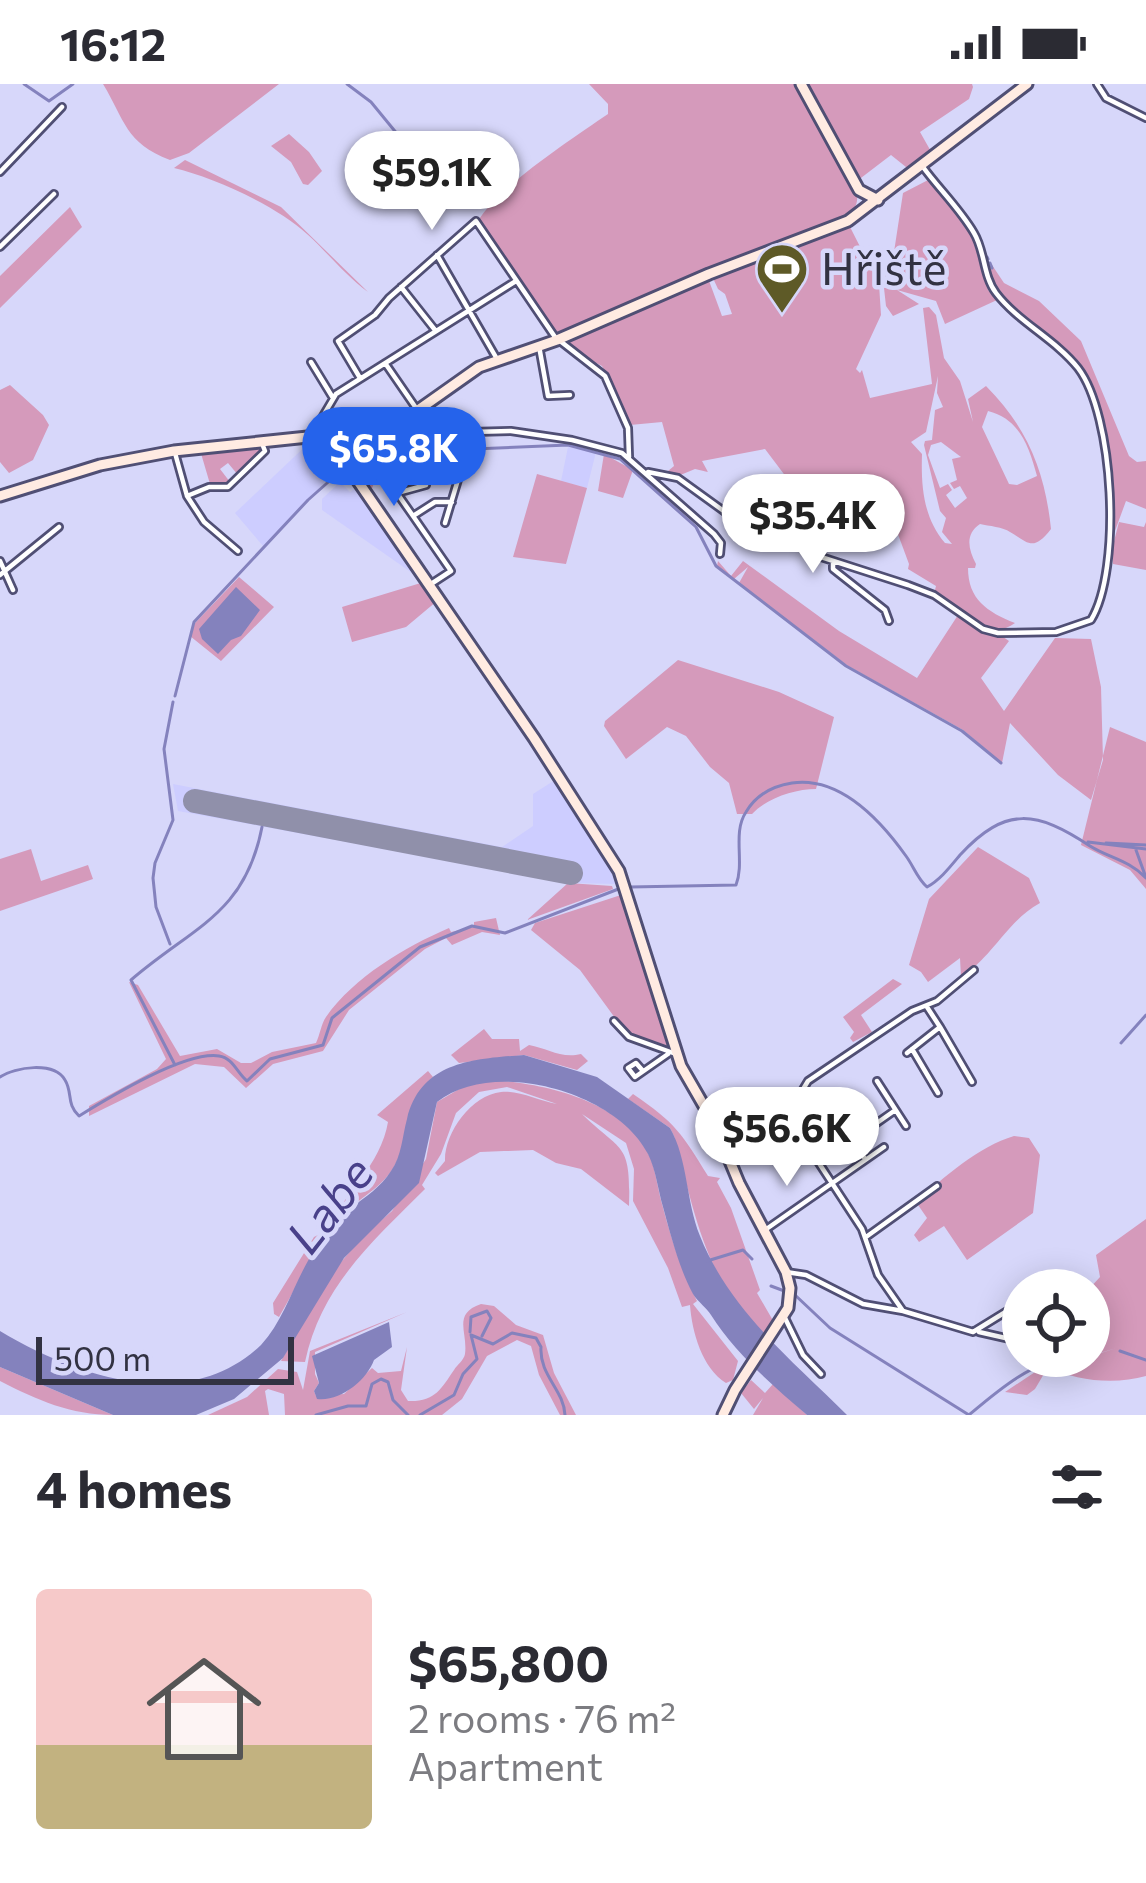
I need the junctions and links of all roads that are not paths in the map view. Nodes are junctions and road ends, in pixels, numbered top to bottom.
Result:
1 (801, 84) edge
2 (1027, 84) edge
3 (1097, 84) edge
4 (62, 107) dead end
5 (1146, 118) edge
6 (923, 167) junction
7 (0, 172) edge
8 (859, 190) junction
9 (54, 194) dead end
10 (878, 200) junction
11 (857, 215) junction
12 (0, 228) edge
13 (9, 237) junction
14 (0, 247) edge
15 (437, 255) junction
16 (516, 281) junction
17 (401, 286) junction
18 (471, 309) junction
19 (436, 331) junction
20 (557, 340) junction
21 (539, 346) junction
22 (498, 361) junction
23 (311, 362) dead end
24 (385, 363) junction
25 (360, 378) junction
26 (570, 395) dead end
27 (333, 398) junction
28 (413, 414) junction
29 (327, 436) junction
30 (311, 437) junction
31 (261, 440) junction
32 (174, 451) junction
33 (629, 457) junction
34 (464, 463) dead end
35 (648, 472) junction
36 (390, 482) dead end
37 (426, 485) dead end
38 (397, 493) junction
39 (0, 496) edge
40 (187, 496) junction
41 (452, 502) junction
42 (413, 516) junction
43 (446, 523) dead end
44 (59, 527) dead end
45 (238, 551) dead end
46 (720, 554) dead end
47 (0, 561) edge
48 (833, 561) junction
49 (3, 574) edge
50 (429, 586) junction
51 (13, 590) dead end
52 (889, 621) dead end
53 (974, 970) dead end
54 (927, 1007) junction
55 (614, 1021) dead end
56 (940, 1027) junction
57 (672, 1054) junction
58 (643, 1071) dead end
59 (877, 1081) dead end
60 (972, 1082) dead end
61 (938, 1094) dead end
62 (796, 1101) junction
63 (838, 1104) dead end
64 (896, 1110) junction
65 (906, 1126) dead end
66 (854, 1139) junction
67 (723, 1144) junction
68 (884, 1147) dead end
69 (866, 1159) junction
70 (830, 1183) junction
71 (937, 1186) dead end
72 (765, 1230) junction
73 (866, 1237) junction
74 (785, 1272) junction
75 (903, 1311) junction
76 (1002, 1314) edge
77 (784, 1316) junction
78 (973, 1332) junction
79 (1002, 1338) edge
80 (821, 1374) dead end
81 (724, 1412) edge

1 - 8 street
2 - 6 street
3 - 5 street
4 - 7 street
6 - 10 street
6 - 48 street
8 - 10 street
8 - 11 street
9 - 13 street
10 - 11 street
11 - 20 street
12 - 13 street
13 - 14 street
15 - 16 street
15 - 17 street
15 - 18 street
16 - 18 street
16 - 20 street
17 - 19 street
17 - 25 street
18 - 19 street
18 - 22 street
19 - 24 street
20 - 21 street
20 - 33 street
21 - 22 street
21 - 26 street
22 - 28 street
23 - 27 street
24 - 25 street
24 - 28 street
25 - 27 street
27 - 30 street
28 - 29 street
28 - 33 street
29 - 30 street
29 - 50 street
30 - 31 street
31 - 32 street
31 - 40 street
32 - 39 street
32 - 40 street
33 - 35 street
34 - 41 street
35 - 46 street
35 - 48 street
36 - 38 street
37 - 38 street
38 - 42 street
40 - 45 street
41 - 42 street
41 - 43 street
42 - 50 street
44 - 49 street
47 - 49 street
48 - 52 street
49 - 51 street
50 - 57 street
53 - 54 street
54 - 56 street
54 - 62 street
55 - 57 street
56 - 60 street
56 - 61 street
57 - 58 street
57 - 67 street
59 - 64 street
62 - 67 street
62 - 70 street
63 - 66 street
64 - 65 street
64 - 66 street
66 - 69 street
67 - 72 street
68 - 69 street
69 - 70 street
70 - 72 street
70 - 73 street
71 - 73 street
72 - 74 street
73 - 75 street
74 - 75 street
74 - 77 street
75 - 78 street
76 - 78 street
77 - 80 street
77 - 81 street
78 - 79 street

